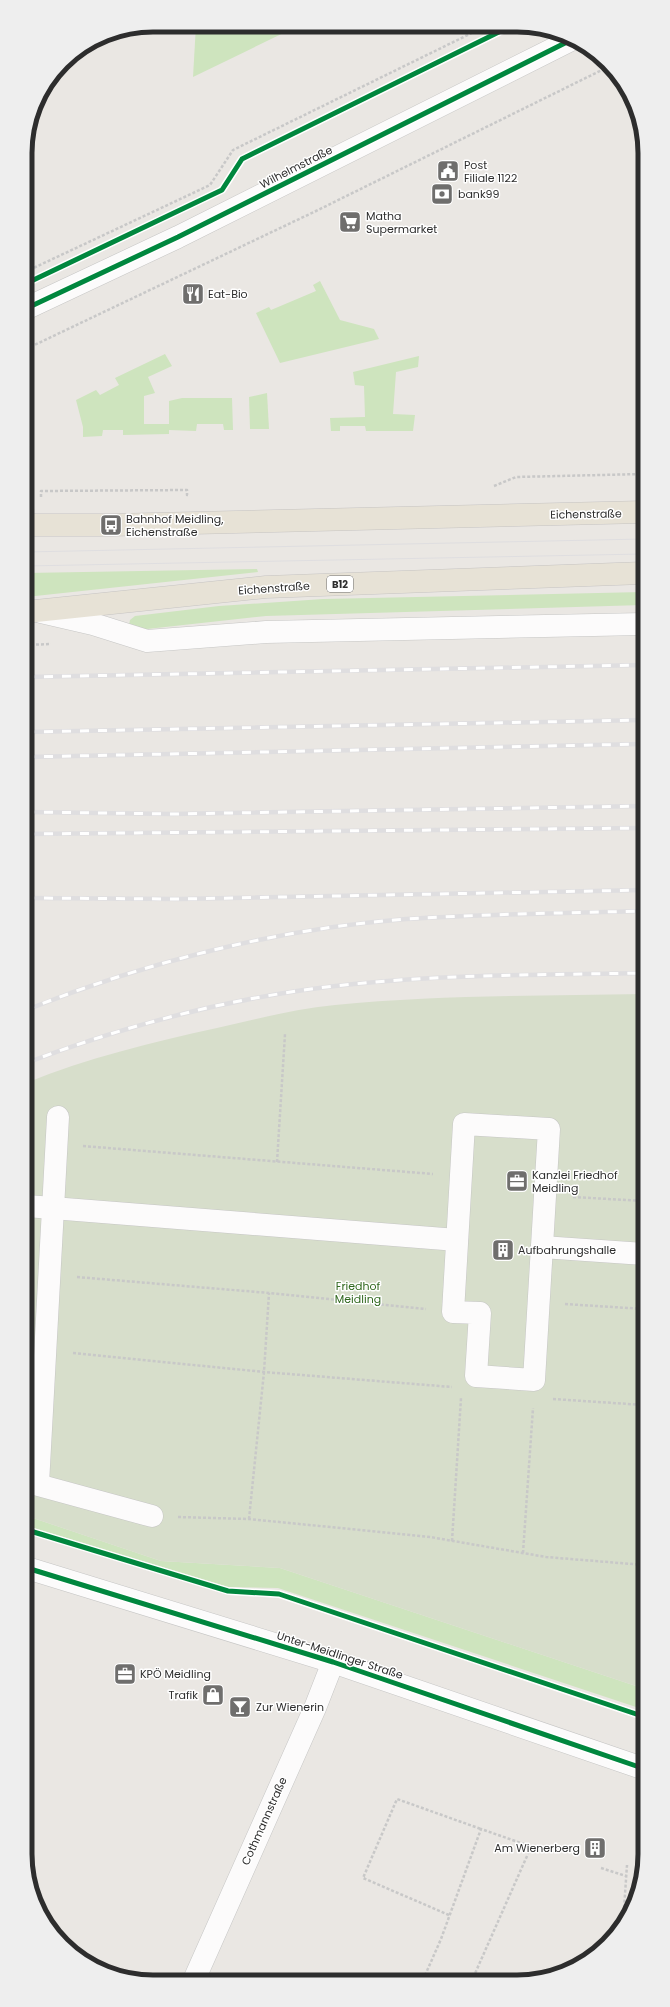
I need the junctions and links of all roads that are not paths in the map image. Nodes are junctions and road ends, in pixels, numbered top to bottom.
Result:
1 (567, 43) edge
2 (32, 306) edge
3 (638, 512) edge
4 (32, 526) edge
5 (638, 573) edge
6 (32, 611) edge
7 (638, 624) edge
8 (58, 1117) dead end
9 (32, 1206) edge
10 (52, 1208) junction
11 (457, 1240) junction
12 (542, 1247) junction
13 (638, 1254) edge
14 (33, 1483) edge
15 (152, 1516) road end
16 (32, 1570) edge
17 (332, 1662) junction
18 (638, 1767) edge
19 (196, 1975) edge

1 - 2 street, Wilhelmstraße
3 - 4 main road, Eichenstraße
5 - 6 main road, Eichenstraße / B12
6 - 7 street
8 - 10 street
9 - 10 street
10 - 11 street
10 - 14 street
11 - 12 street
11 - 12 street
12 - 13 street
14 - 15 street
16 - 17 street, Unter-Meidlinger Straße
17 - 18 street, Unter-Meidlinger Straße
17 - 19 street, Cothmannstraße

